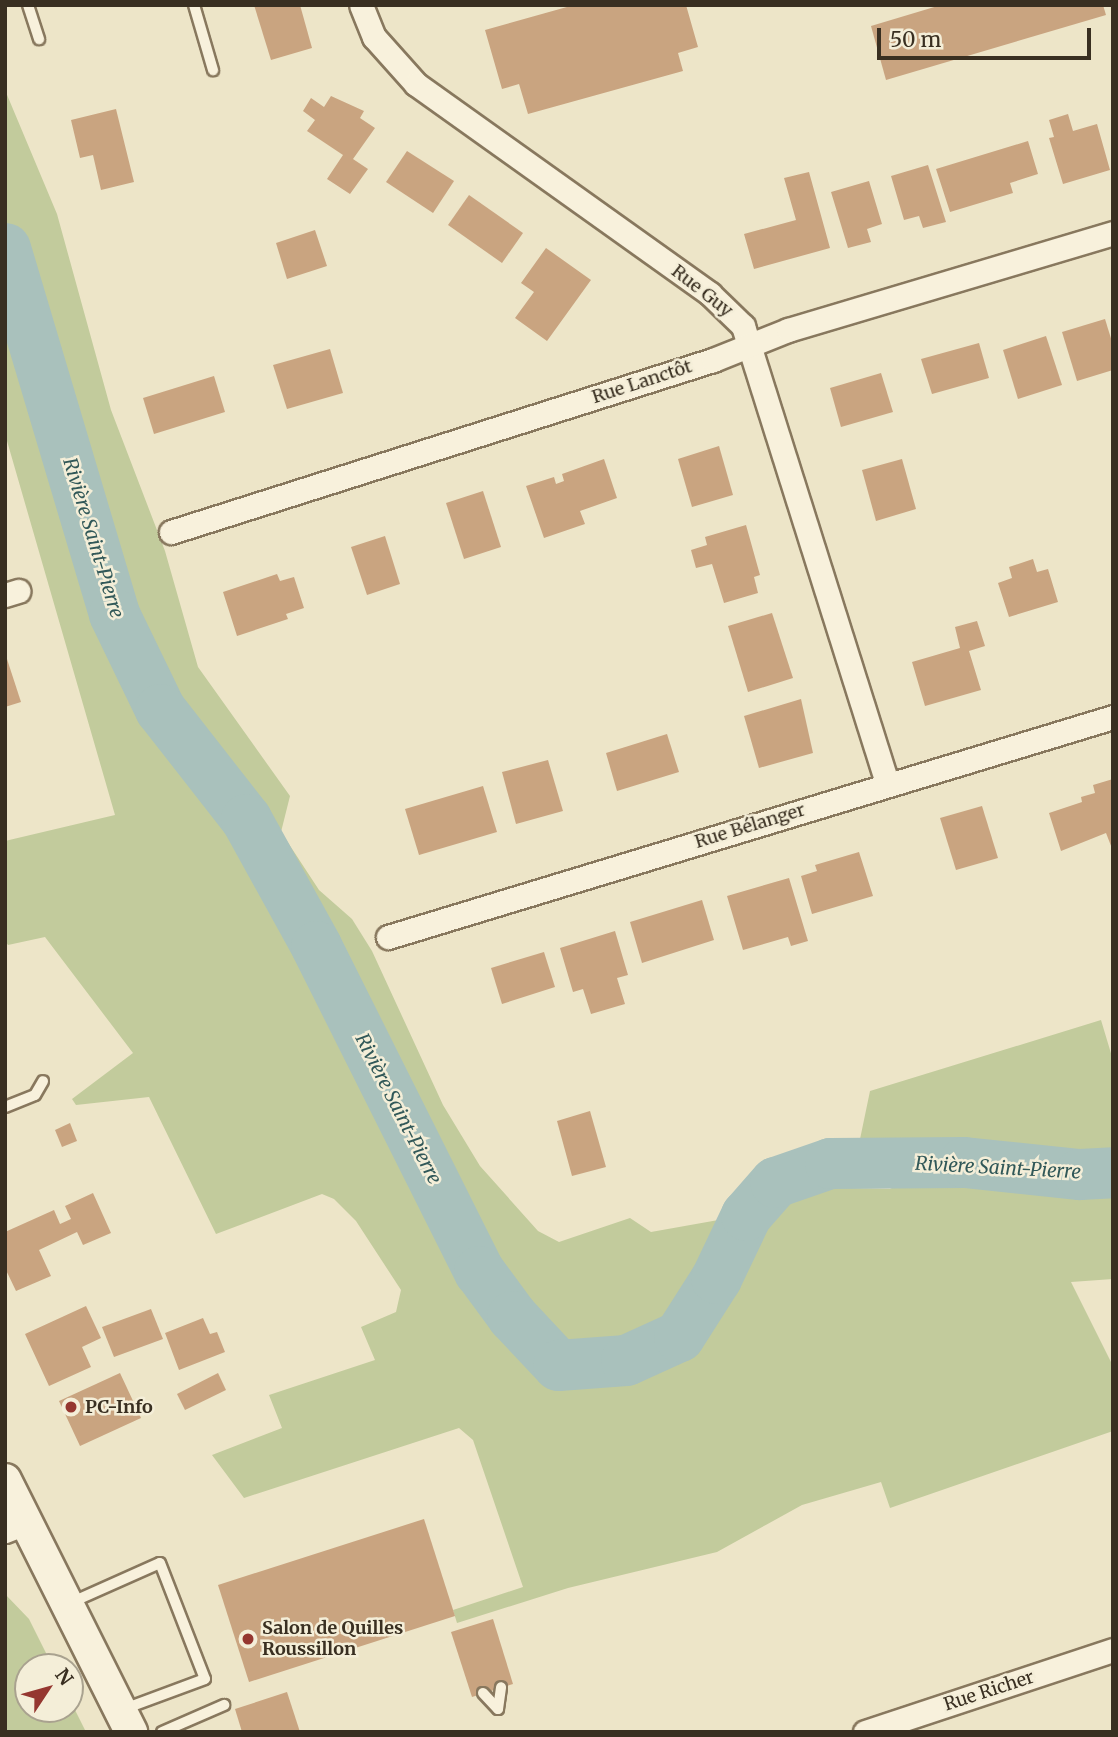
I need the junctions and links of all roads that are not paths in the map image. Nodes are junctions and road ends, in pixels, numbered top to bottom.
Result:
1 (28, 5) edge
2 (194, 5) edge
3 (361, 5) edge
4 (39, 39) dead end
5 (213, 71) dead end
6 (1113, 233) edge
7 (751, 345) junction
8 (171, 532) dead end
9 (1113, 717) edge
10 (887, 783) junction
11 (388, 937) dead end
12 (43, 1081) dead end
13 (5, 1107) edge
14 (5, 1480) edge
15 (16, 1527) edge
16 (68, 1604) junction
17 (1113, 1650) edge
18 (501, 1688) dead end
19 (483, 1693) dead end
20 (224, 1705) dead end
21 (126, 1721) edge
22 (162, 1732) edge
23 (866, 1732) edge

1 - 4 lane
2 - 5 lane
3 - 7 street, Rue Guy
6 - 7 street, Rue Lanctôt
7 - 8 street, Rue Lanctôt
7 - 10 street, Rue Guy
9 - 10 street, Rue Bélanger
10 - 11 street, Rue Bélanger
12 - 13 lane
14 - 15 street
15 - 16 street
16 - 21 street
16 - 21 lane
17 - 23 street, Rue Richer
18 - 19 lane
20 - 22 lane

